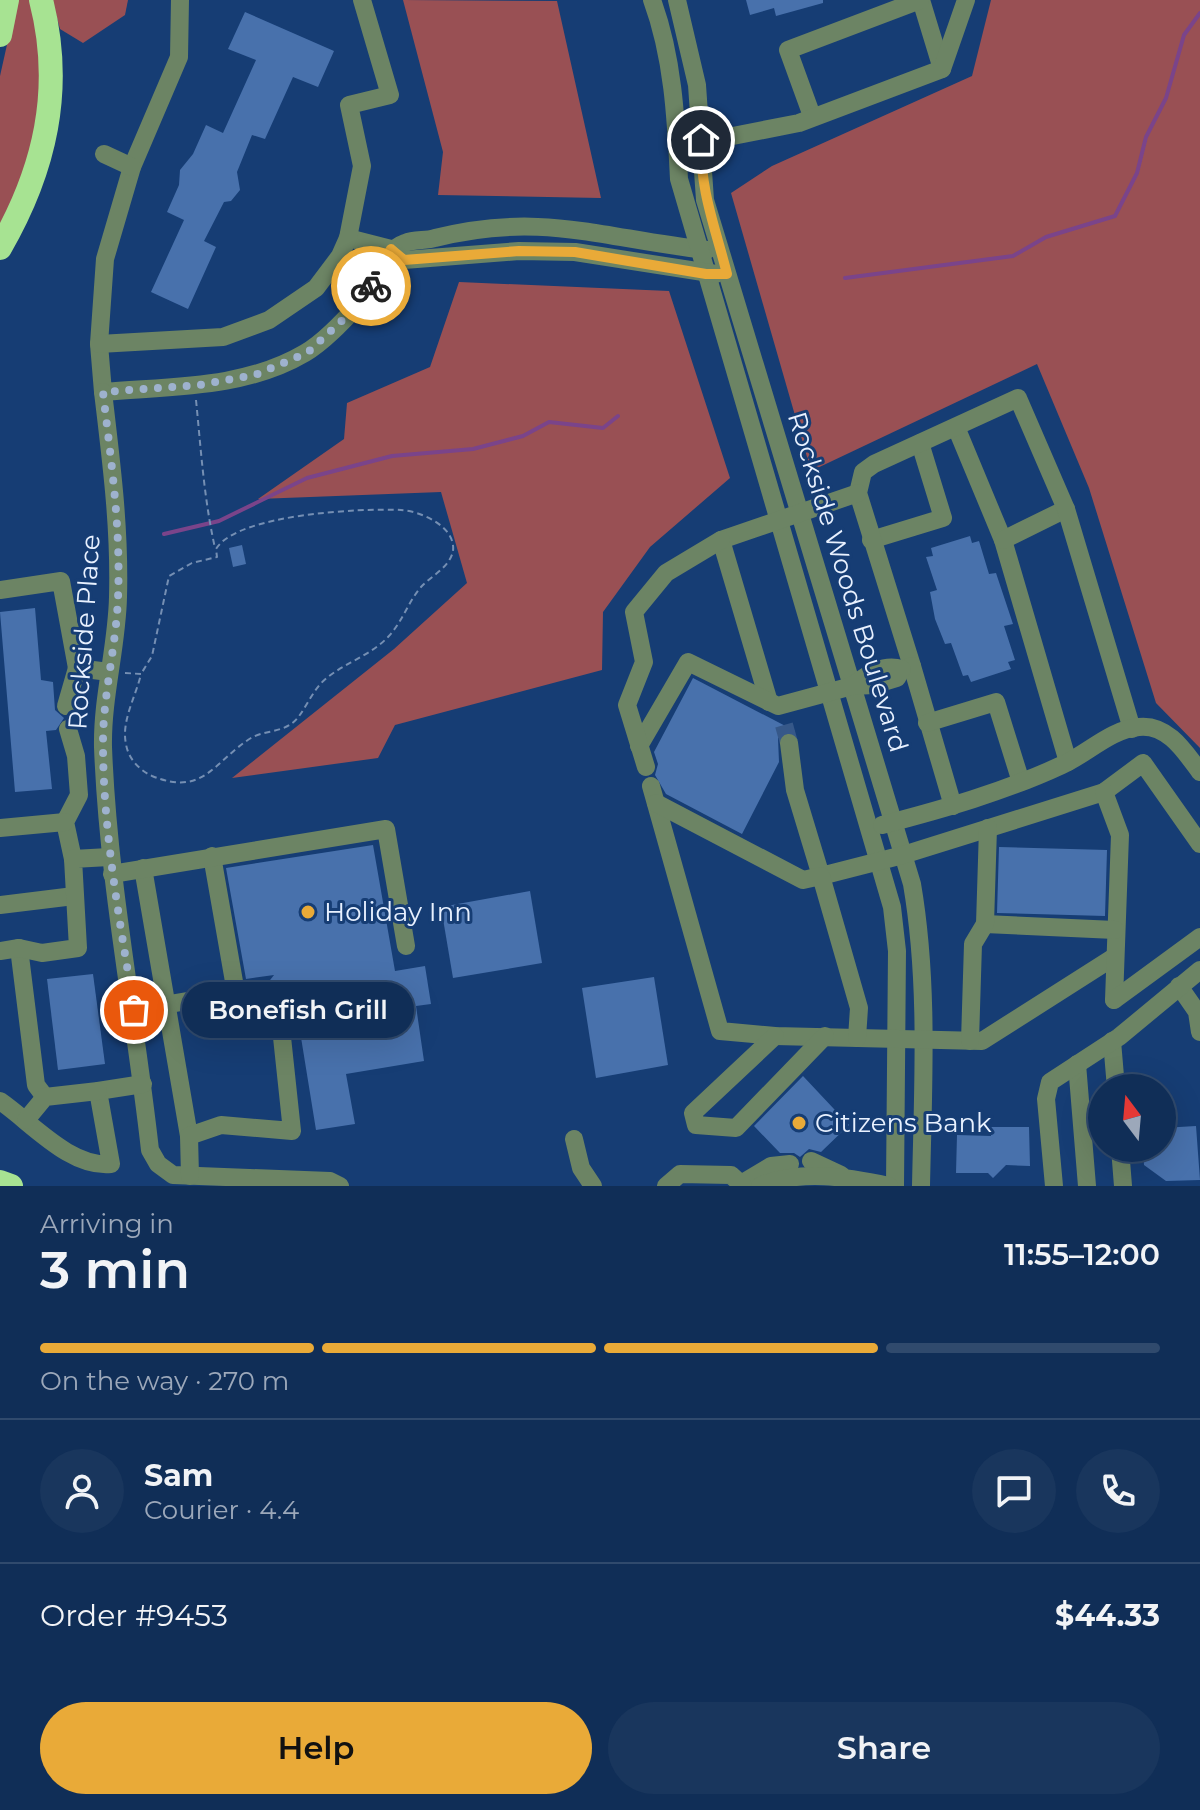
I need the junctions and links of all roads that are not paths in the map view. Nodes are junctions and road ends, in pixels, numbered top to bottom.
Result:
1 (7, 0) edge
2 (180, 0) edge
3 (362, 0) edge
4 (652, 0) edge
5 (677, 0) edge
6 (920, 0) edge
7 (966, 0) edge
8 (42, 6) edge
9 (0, 35) edge
10 (942, 69) junction
11 (812, 116) junction
12 (701, 143) junction
13 (677, 145) junction
14 (104, 154) dead end
15 (132, 167) junction
16 (479, 228) junction
17 (348, 238) junction
18 (0, 248) edge
19 (391, 249) junction
20 (699, 249) junction
21 (721, 252) junction
22 (483, 253) junction
23 (706, 274) junction
24 (727, 274) junction
25 (99, 344) junction
26 (103, 392) junction
27 (956, 427) junction
28 (920, 443) junction
29 (858, 493) junction
30 (1066, 509) junction
31 (800, 515) junction
32 (779, 521) junction
33 (721, 540) junction
34 (871, 540) junction
35 (1003, 540) junction
36 (0, 590) edge
37 (907, 667) junction
38 (77, 668) junction
39 (114, 672) junction
40 (852, 686) junction
41 (830, 691) junction
42 (773, 704) junction
43 (66, 706) dead end
44 (927, 723) junction
45 (68, 729) dead end
46 (1132, 729) junction
47 (639, 746) junction
48 (104, 754) junction
49 (76, 756) junction
50 (1068, 762) junction
51 (646, 767) dead end
52 (1200, 772) edge
53 (1021, 782) junction
54 (1104, 792) junction
55 (953, 806) junction
56 (65, 822) junction
57 (893, 822) junction
58 (0, 828) edge
59 (871, 828) junction
60 (988, 828) junction
61 (1200, 844) edge
62 (903, 855) junction
63 (212, 856) junction
64 (73, 859) junction
65 (880, 861) junction
66 (110, 866) junction
67 (143, 868) junction
68 (821, 876) junction
69 (74, 896) junction
70 (0, 905) edge
71 (985, 924) junction
72 (1115, 930) junction
73 (1200, 937) edge
74 (406, 946) dead end
75 (19, 948) junction
76 (0, 951) edge
77 (1114, 957) junction
78 (1200, 970) edge
79 (1179, 986) junction
80 (236, 993) junction
81 (260, 993) dead end
82 (164, 1005) junction
83 (279, 1009) dead end
84 (134, 1010) junction
85 (1200, 1032) edge
86 (775, 1036) junction
87 (825, 1036) junction
88 (857, 1038) junction
89 (896, 1040) junction
90 (923, 1041) junction
91 (970, 1041) junction
92 (1112, 1041) junction
93 (1077, 1064) junction
94 (1115, 1074) edge
95 (143, 1084) junction
96 (98, 1091) junction
97 (45, 1097) junction
98 (0, 1101) edge
99 (26, 1120) junction
100 (189, 1136) junction
101 (574, 1139) dead end
102 (811, 1161) dead end
103 (1121, 1162) edge
104 (790, 1164) dead end
105 (190, 1176) junction
106 (842, 1176) junction
107 (0, 1182) edge
108 (742, 1185) edge
109 (11, 1186) edge
110 (340, 1186) edge
111 (593, 1186) edge
112 (666, 1186) edge
113 (760, 1186) edge
114 (889, 1186) edge
115 (895, 1186) edge
116 (921, 1186) edge
117 (1054, 1186) edge
118 (1087, 1186) edge
119 (1123, 1186) edge

1 - 9 highway
2 - 15 street, Rockside Place
3 - 17 street
4 - 13 street, Rockside Woods Boulevard
5 - 12 street, Rockside Woods Boulevard
6 - 10 street
6 - 11 street
7 - 10 street
8 - 18 highway
10 - 11 street
11 - 12 street
12 - 13 street
12 - 21 street, Rockside Woods Boulevard
13 - 20 street, Rockside Woods Boulevard
14 - 15 street
15 - 25 street, Rockside Place
16 - 19 street
16 - 20 street
16 - 22 street
17 - 19 street
17 - 25 street
19 - 22 street
19 - 26 street
20 - 21 street
20 - 23 street, Rockside Woods Boulevard
21 - 24 street, Rockside Woods Boulevard
22 - 23 street
23 - 24 street
23 - 32 street, Rockside Woods Boulevard
24 - 31 street, Rockside Woods Boulevard
25 - 26 street, Rockside Place
26 - 39 street, Rockside Place
27 - 28 street
27 - 30 street
27 - 35 street
28 - 29 street
28 - 34 street
29 - 31 street
29 - 34 street
30 - 35 street
30 - 46 street
31 - 32 street
31 - 40 street, Rockside Woods Boulevard
32 - 33 street
32 - 41 street, Rockside Woods Boulevard
33 - 42 street
33 - 47 street
34 - 37 street
35 - 50 street
36 - 38 street
37 - 40 street
37 - 44 street
38 - 39 street
38 - 43 street
39 - 48 street, Rockside Place
40 - 41 street
40 - 57 street, Rockside Woods Boulevard
41 - 42 street
41 - 59 street, Rockside Woods Boulevard
42 - 47 street
42 - 68 street
44 - 53 street
44 - 55 street
45 - 49 street
46 - 50 street
46 - 52 street
47 - 51 street
48 - 49 street
48 - 66 street, Rockside Place
49 - 56 street
50 - 53 street
53 - 55 street
54 - 60 street
54 - 61 street
54 - 72 street
55 - 57 street
56 - 58 street
56 - 64 street
57 - 59 street
57 - 62 street, Rockside Woods Boulevard
59 - 65 street, Rockside Woods Boulevard
60 - 62 street
60 - 71 street
62 - 65 street
62 - 90 street, Rockside Woods Boulevard
63 - 67 street
63 - 74 street
63 - 80 street
64 - 66 street
64 - 69 street
65 - 68 street
65 - 89 street, Rockside Woods Boulevard
66 - 67 street
66 - 84 street, Rockside Place
67 - 82 street
68 - 86 street
68 - 88 street
69 - 70 street
69 - 75 street
71 - 72 street
71 - 91 street
72 - 77 street
73 - 77 street
75 - 76 street
75 - 97 street
77 - 91 street
78 - 79 street
79 - 85 street
79 - 92 street
80 - 81 street
80 - 82 street
82 - 84 street
82 - 100 street
83 - 100 street
84 - 95 street, Rockside Place
86 - 87 street
86 - 87 street
87 - 88 street
88 - 89 street
89 - 90 street
89 - 115 street, Rockside Woods Boulevard
90 - 91 street
90 - 116 street, Rockside Woods Boulevard
92 - 93 street
92 - 94 street
93 - 117 street
93 - 118 street
95 - 96 street
95 - 105 street, Rockside Place
96 - 97 street
96 - 99 street
97 - 99 street
98 - 99 street
100 - 105 street
101 - 111 street
102 - 106 street
103 - 119 street
104 - 108 street
105 - 110 street, Rockside Place
106 - 113 street
106 - 114 street
107 - 109 highway
108 - 112 street

